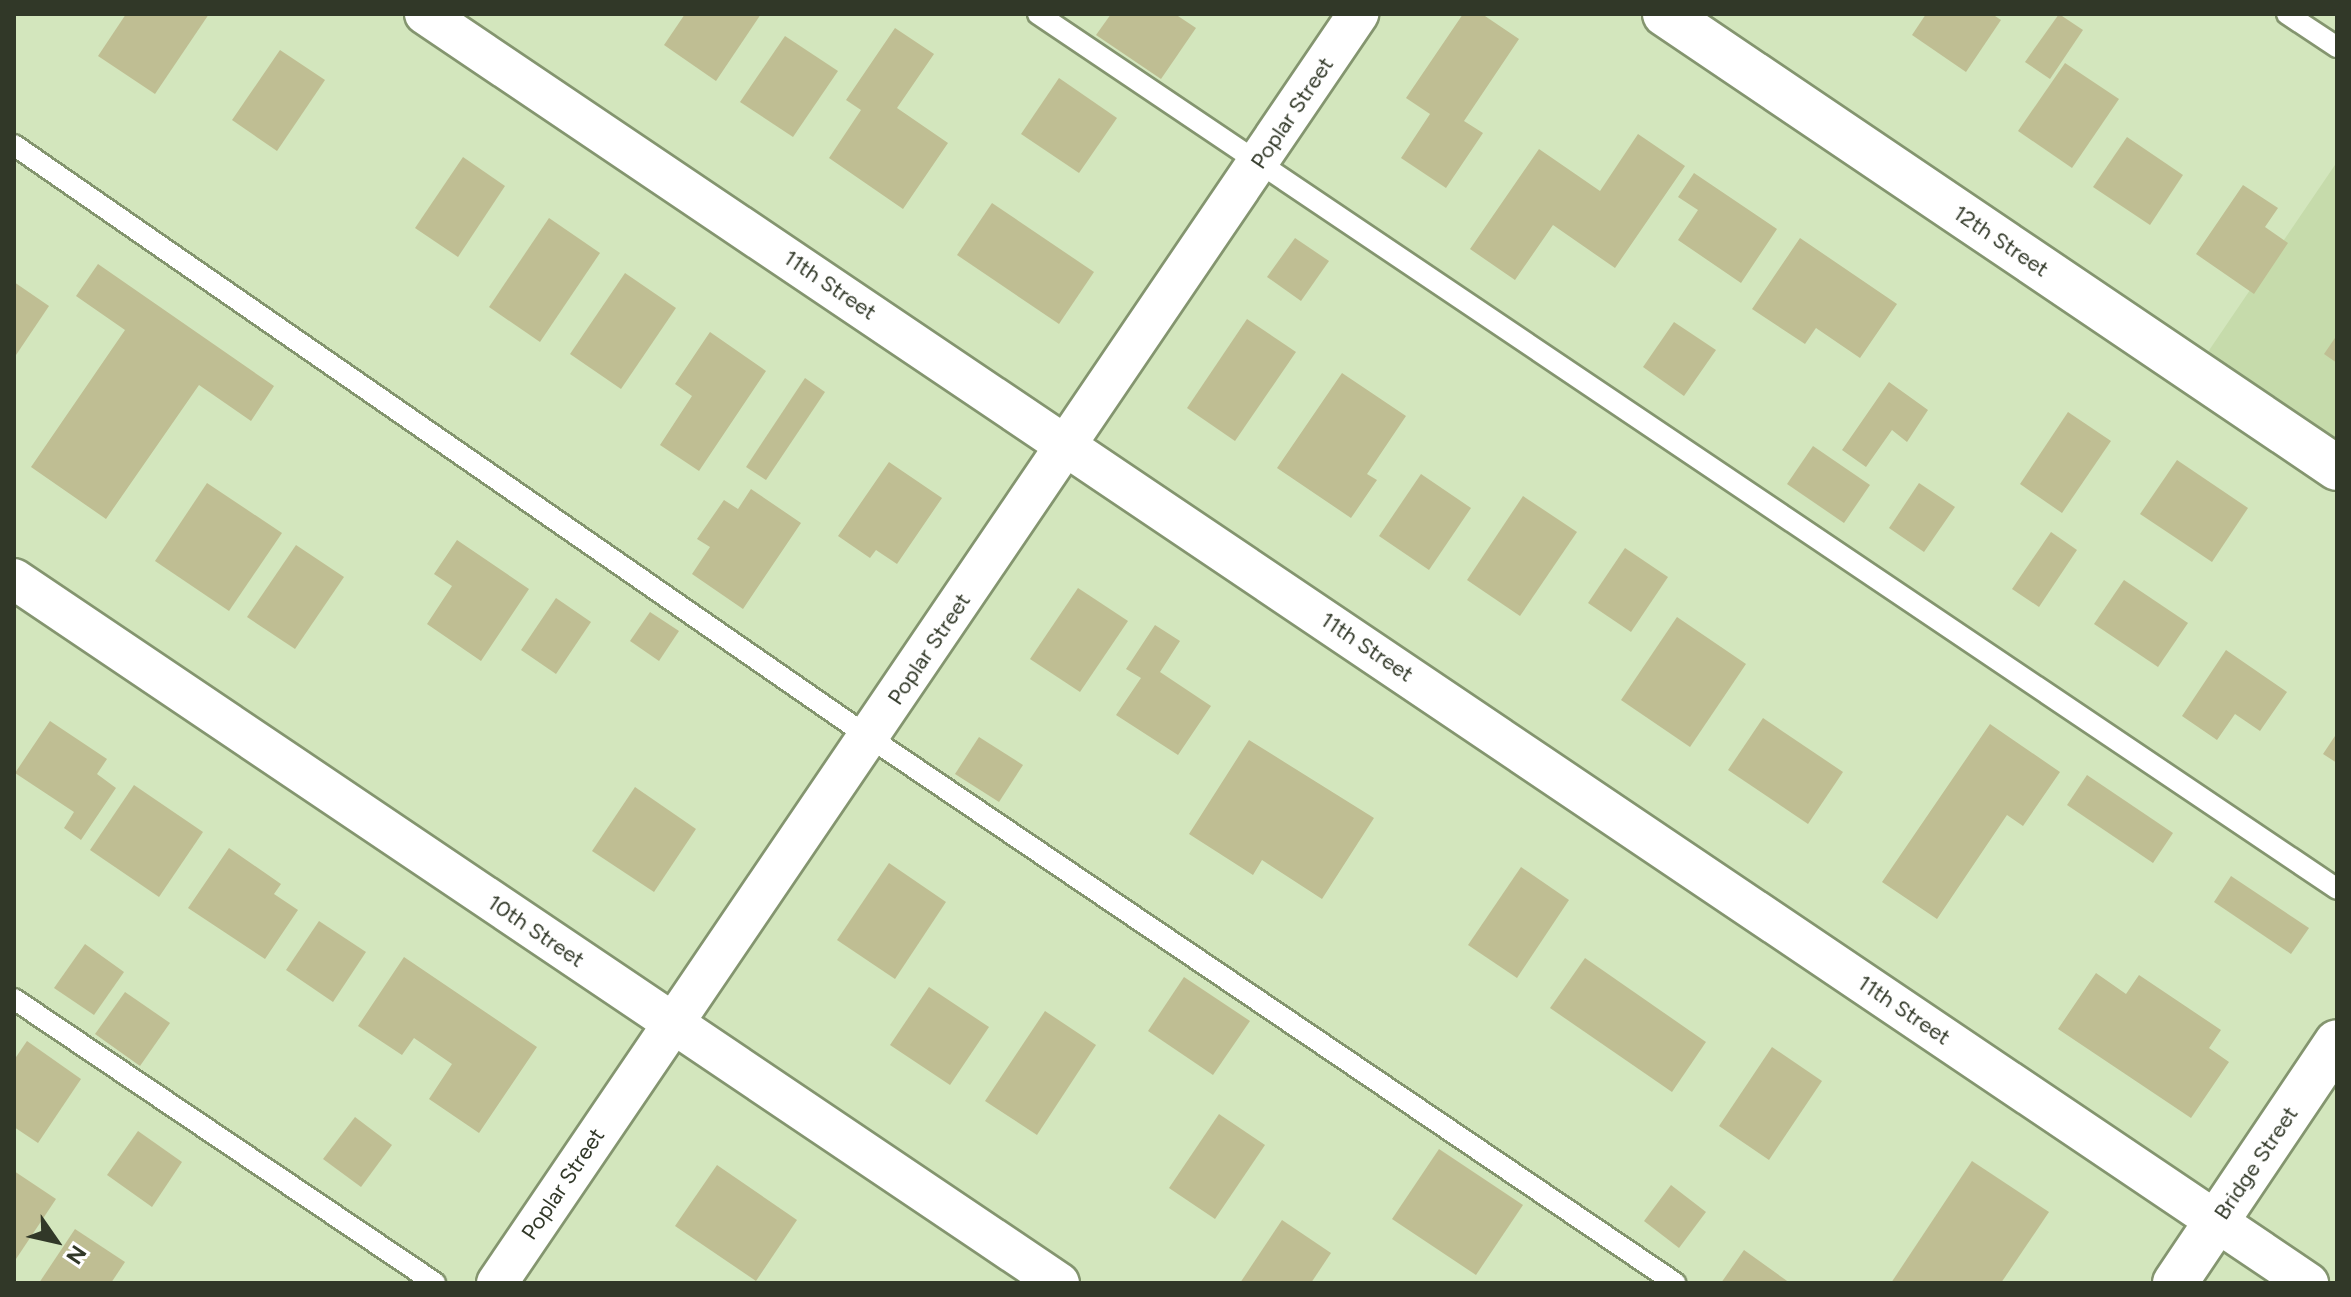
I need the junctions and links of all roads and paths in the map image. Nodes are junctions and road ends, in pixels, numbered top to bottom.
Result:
1 (425, 14) edge
2 (1038, 14) edge
3 (1358, 14) edge
4 (1665, 14) edge
5 (2287, 14) edge
6 (2337, 47) edge
7 (14, 145) edge
8 (1258, 163) junction
9 (1068, 446) junction
10 (2337, 468) edge
11 (14, 579) edge
12 (869, 737) junction
13 (2337, 889) edge
14 (14, 999) edge
15 (671, 1022) junction
16 (2337, 1042) edge
17 (2217, 1221) junction
18 (435, 1283) edge
19 (497, 1283) edge
20 (1059, 1283) edge
21 (1675, 1283) edge
22 (2175, 1283) edge
23 (2308, 1283) edge

1 - 9 street, 11th Street
2 - 8 lane
3 - 8 street, Poplar Street
4 - 10 main road, 12th Street
5 - 6 lane
7 - 12 lane
8 - 9 street, Poplar Street
8 - 13 lane
9 - 12 street, Poplar Street
9 - 17 street, 11th Street
11 - 15 street, 10th Street
12 - 15 street, Poplar Street
12 - 21 lane
14 - 18 lane
15 - 19 street, Poplar Street
15 - 20 street, 10th Street
16 - 17 main road, Bridge Street
17 - 22 main road, Bridge Street
17 - 23 street, 11th Street

